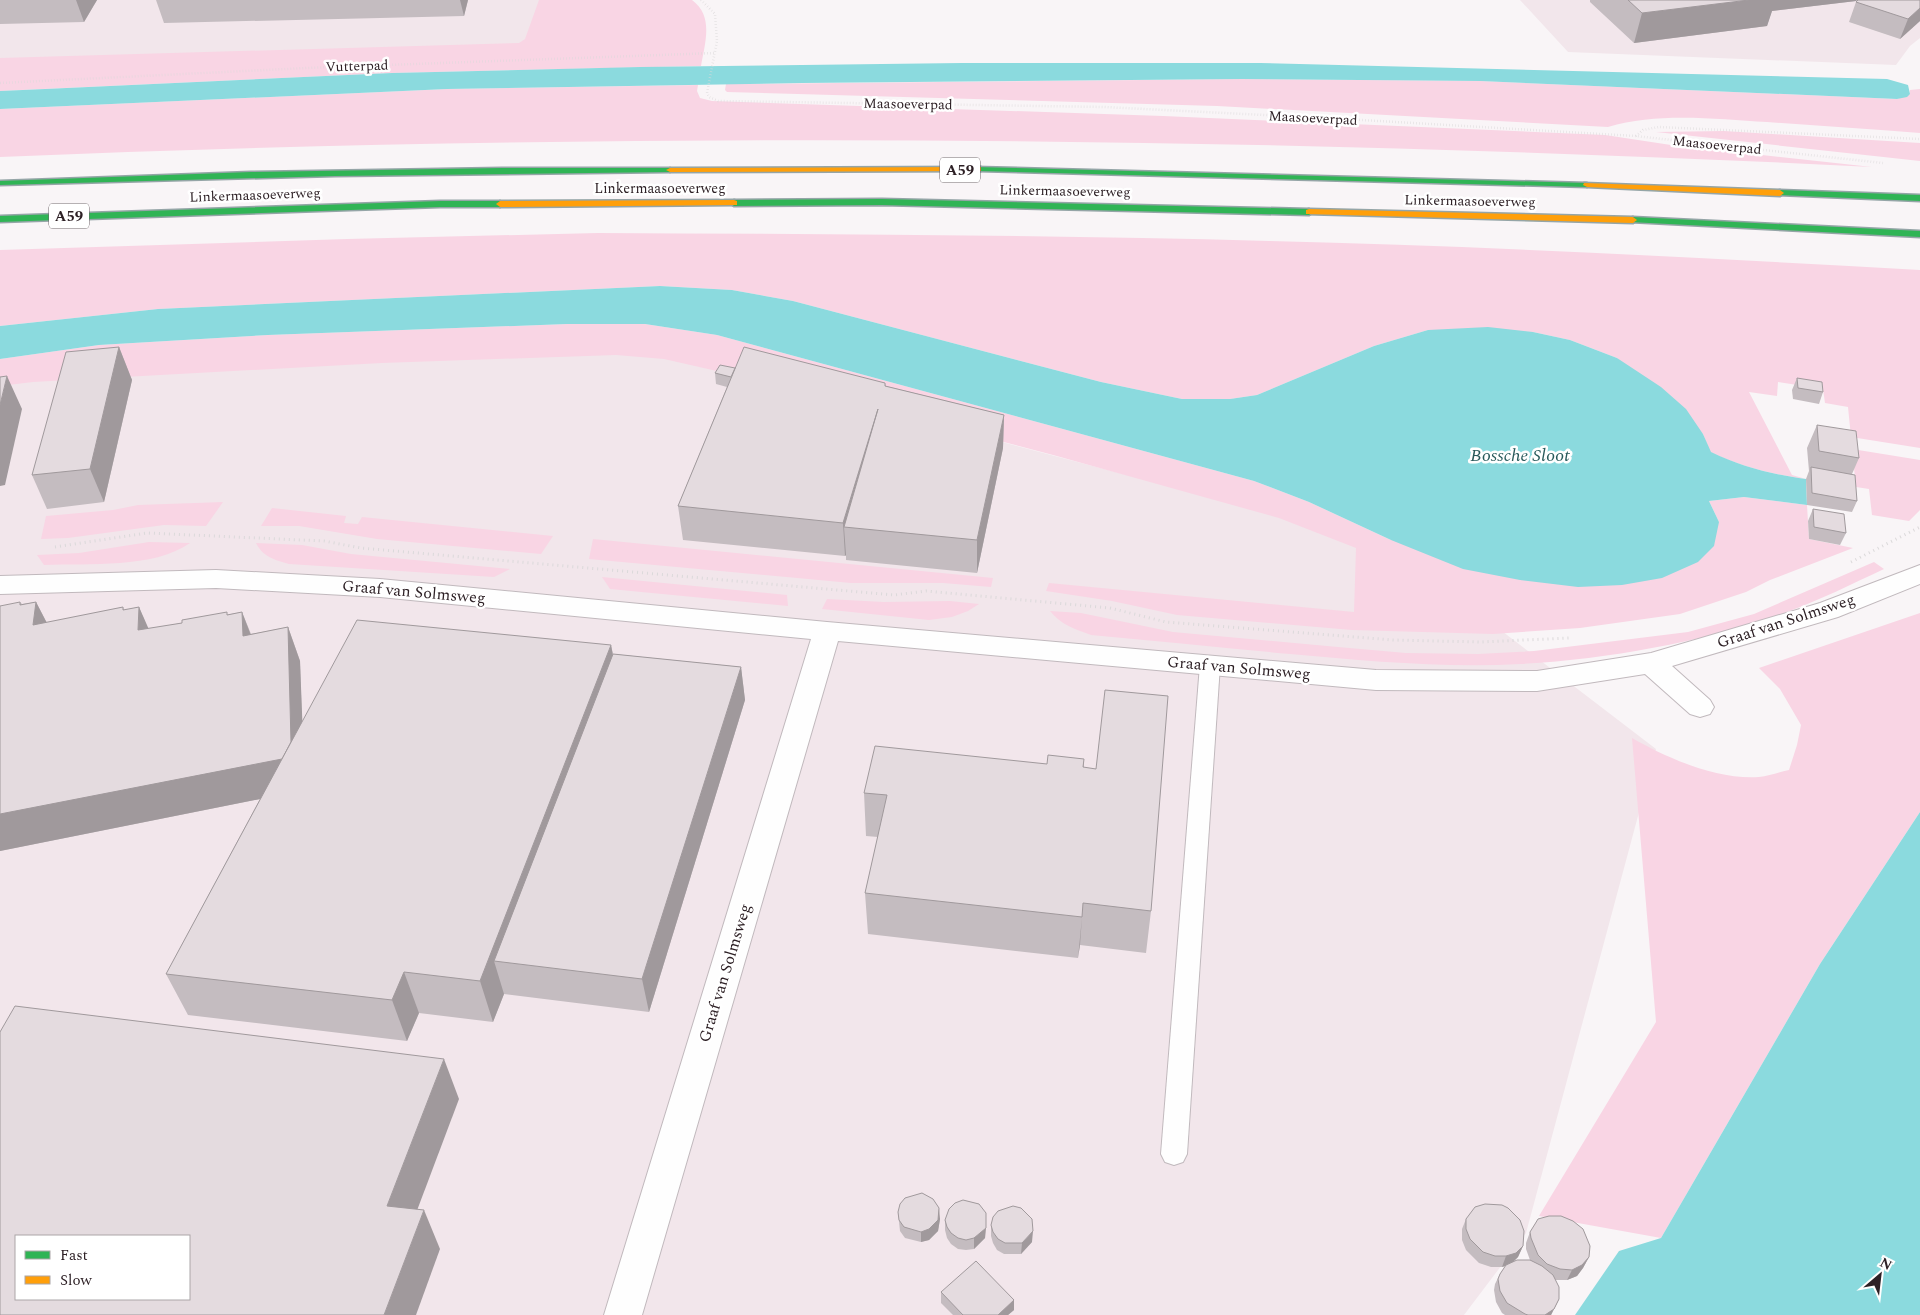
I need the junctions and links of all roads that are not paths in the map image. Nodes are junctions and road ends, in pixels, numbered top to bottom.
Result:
1 (0, 182) edge
2 (1920, 198) edge
3 (0, 219) edge
4 (1920, 234) edge
5 (1920, 574) edge
6 (0, 585) edge
7 (827, 631) junction
8 (1651, 663) junction
9 (1210, 665) junction
10 (1700, 707) dead end
11 (1174, 1154) dead end
12 (623, 1315) edge

1 - 2 highway, Linkermaasoeverweg / A59
3 - 4 highway, Linkermaasoeverweg / A59
5 - 8 street, Graaf van Solmsweg
6 - 7 street, Graaf van Solmsweg
7 - 9 street, Graaf van Solmsweg
7 - 12 street, Graaf van Solmsweg
8 - 9 street, Graaf van Solmsweg
8 - 10 street
9 - 11 lane

